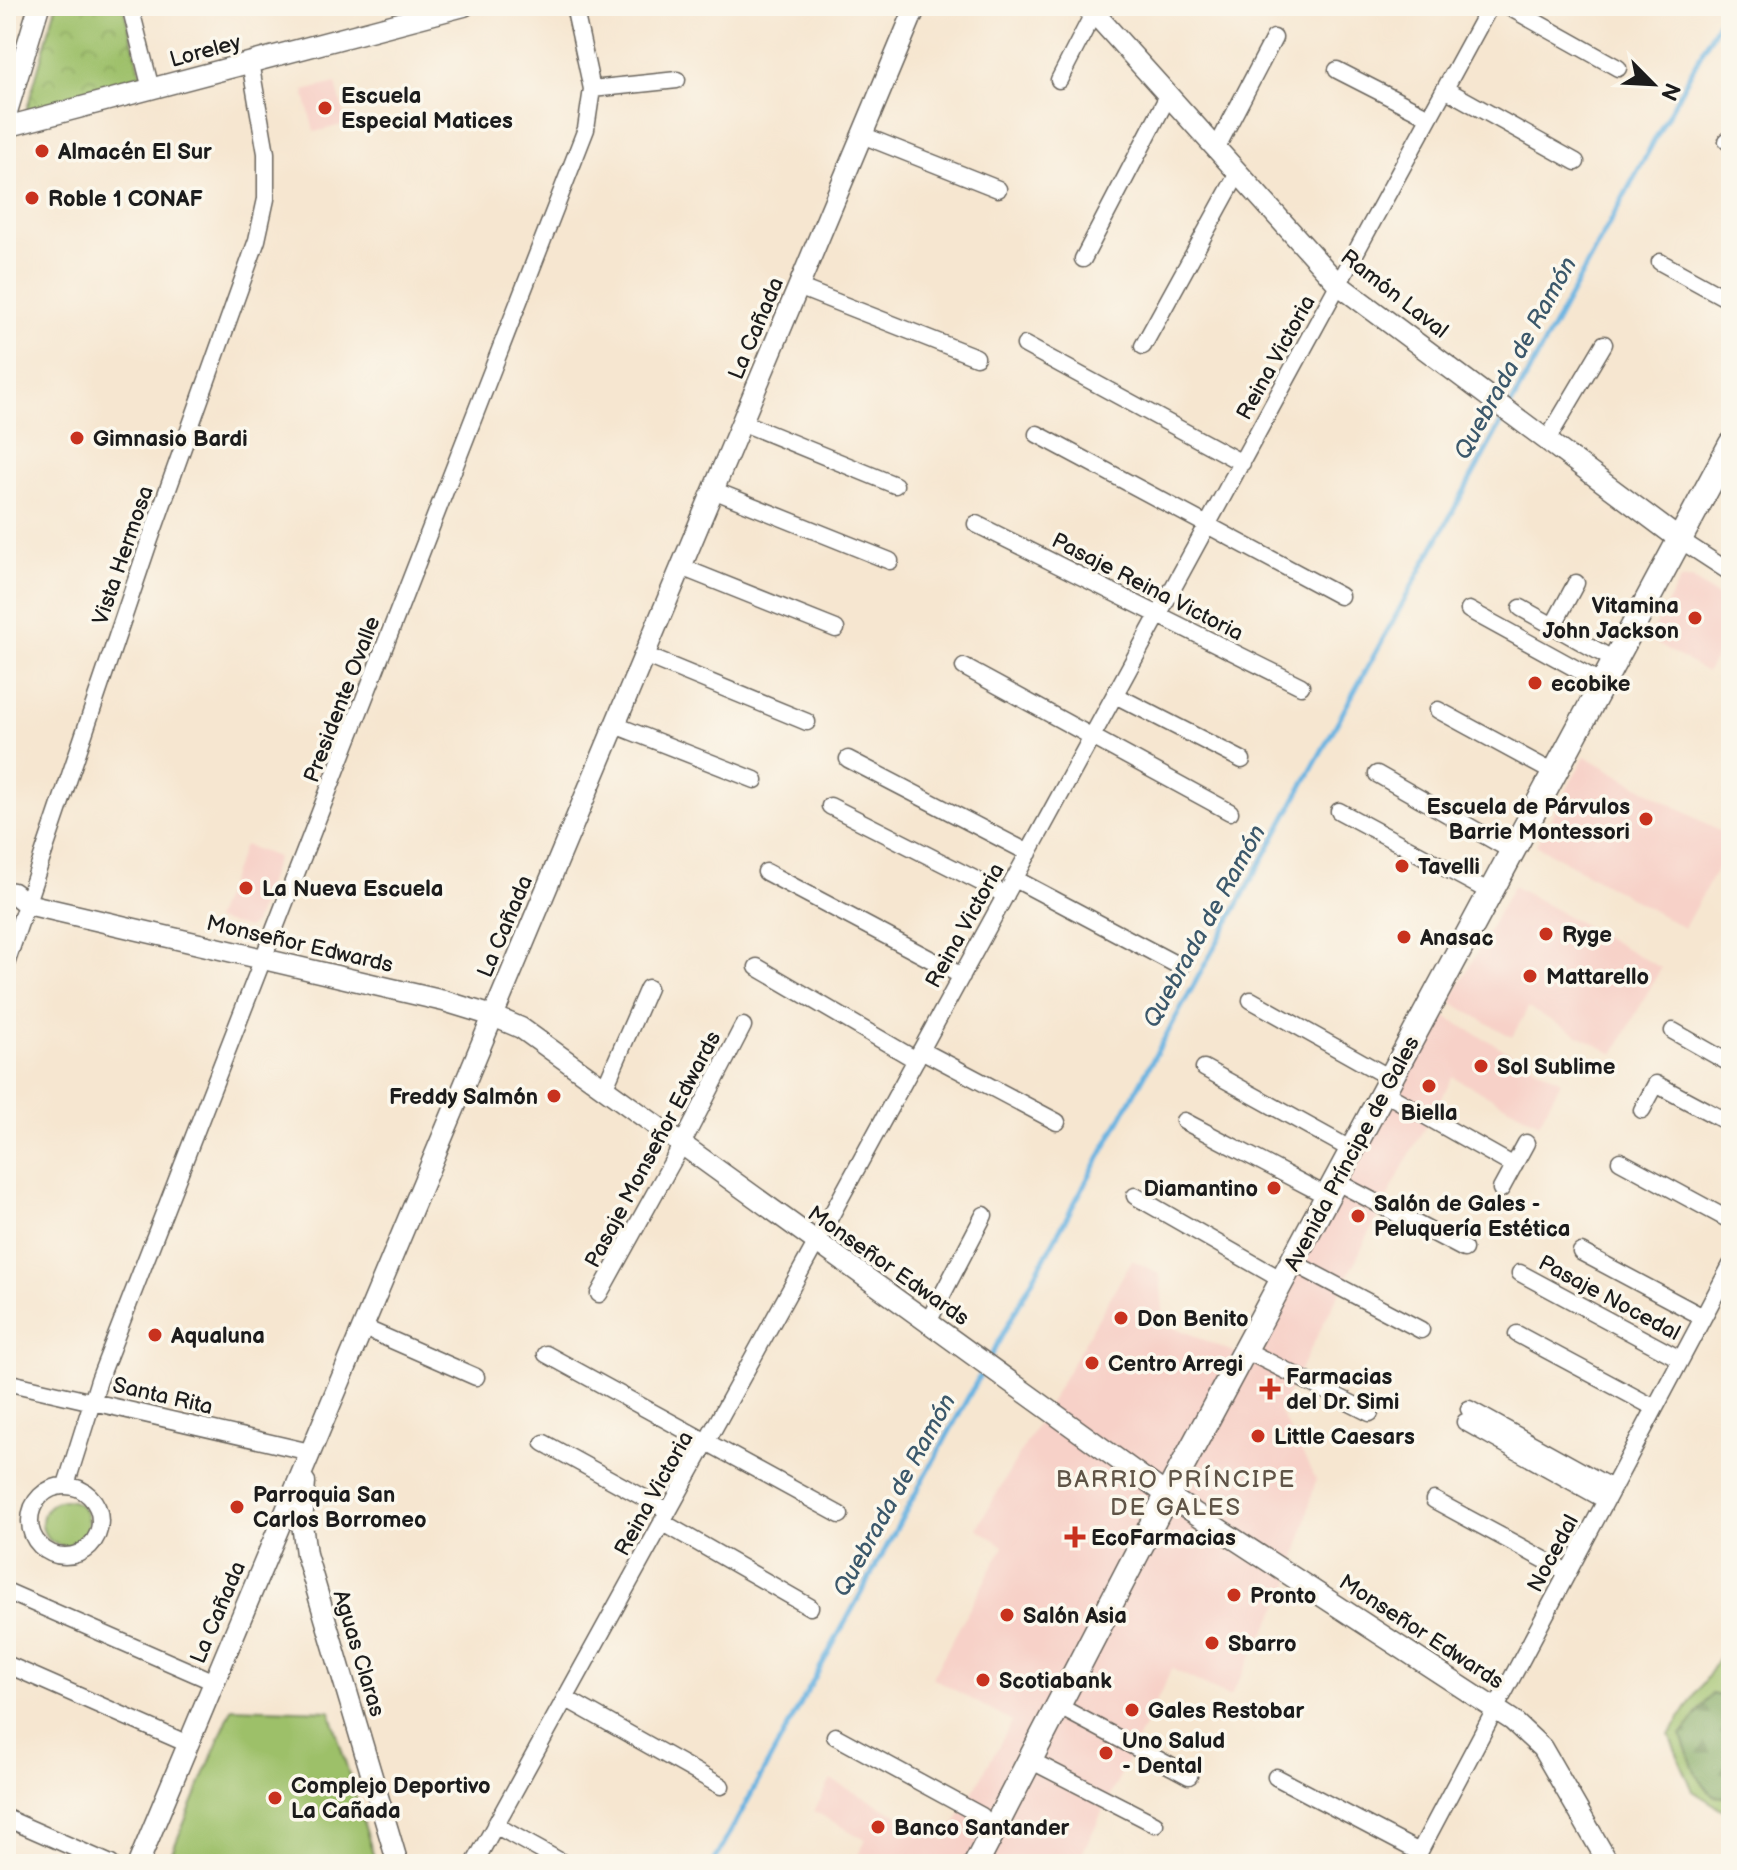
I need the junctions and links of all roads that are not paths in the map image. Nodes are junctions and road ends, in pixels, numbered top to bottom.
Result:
1 (39, 6) edge
2 (130, 6) edge
3 (464, 6) edge
4 (574, 6) edge
5 (916, 6) edge
6 (1490, 6) edge
7 (1507, 6) edge
8 (1091, 9) edge
9 (1274, 38) dead end
10 (250, 62) junction
11 (1618, 68) dead end
12 (1337, 70) dead end
13 (677, 80) dead end
14 (1059, 80) dead end
15 (151, 89) junction
16 (592, 89) junction
17 (1445, 89) junction
18 (1168, 96) junction
19 (6, 115) edge
20 (1429, 117) junction
21 (6, 127) edge
22 (862, 135) junction
23 (1216, 149) junction
24 (1576, 162) dead end
25 (1238, 173) junction
26 (998, 189) dead end
27 (1083, 259) dead end
28 (1660, 262) dead end
29 (1339, 285) junction
30 (798, 287) junction
31 (1731, 301) edge
32 (1604, 344) dead end
33 (1025, 345) dead end
34 (1143, 346) dead end
35 (976, 357) dead end
36 (741, 422) junction
37 (1037, 434) dead end
38 (1547, 440) junction
39 (1731, 444) edge
40 (1242, 463) junction
41 (895, 485) dead end
42 (713, 490) junction
43 (976, 524) dead end
44 (1208, 526) junction
45 (1679, 539) junction
46 (890, 561) dead end
47 (681, 567) junction
48 (1731, 573) edge
49 (1576, 583) dead end
50 (1340, 596) dead end
51 (1521, 608) dead end
52 (1469, 610) dead end
53 (1159, 616) junction
54 (1553, 626) junction
55 (836, 629) dead end
56 (644, 655) junction
57 (1614, 660) junction
58 (964, 667) dead end
59 (1602, 683) junction
60 (1301, 686) dead end
61 (1115, 695) junction
62 (1438, 710) dead end
63 (807, 722) dead end
64 (615, 725) junction
65 (1092, 736) junction
66 (848, 759) dead end
67 (1242, 760) dead end
68 (1554, 773) junction
69 (1377, 774) dead end
70 (755, 780) dead end
71 (830, 806) dead end
72 (1339, 811) dead end
73 (1230, 812) dead end
74 (1512, 851) junction
75 (1029, 853) junction
76 (766, 872) dead end
77 (1015, 879) junction
78 (6, 892) edge
79 (1490, 892) junction
80 (1006, 895) junction
81 (27, 904) junction
82 (6, 911) edge
83 (263, 960) junction
84 (6, 964) edge
85 (757, 967) dead end
86 (1181, 967) dead end
87 (962, 976) junction
88 (648, 988) dead end
89 (1251, 1000) dead end
90 (493, 1016) junction
91 (743, 1026) dead end
92 (1673, 1031) dead end
93 (919, 1055) junction
94 (1731, 1064) edge
95 (1204, 1068) dead end
96 (1387, 1085) junction
97 (604, 1089) junction
98 (1642, 1110) dead end
99 (1184, 1121) dead end
100 (1057, 1122) dead end
101 (1731, 1124) edge
102 (1526, 1143) dead end
103 (681, 1146) junction
104 (1352, 1150) junction
105 (1620, 1161) dead end
106 (1514, 1166) junction
107 (1331, 1188) junction
108 (1501, 1189) dead end
109 (1135, 1196) dead end
110 (984, 1215) dead end
111 (1731, 1221) edge
112 (816, 1243) junction
113 (1464, 1249) dead end
114 (1581, 1252) dead end
115 (1731, 1265) edge
116 (1287, 1271) junction
117 (1520, 1273) dead end
118 (599, 1294) dead end
119 (1703, 1317) junction
120 (928, 1322) junction
121 (362, 1327) junction
122 (1421, 1330) dead end
123 (1517, 1334) dead end
124 (1245, 1350) junction
125 (546, 1354) dead end
126 (1680, 1359) junction
127 (476, 1377) dead end
128 (6, 1382) edge
129 (91, 1402) junction
130 (1655, 1408) junction
131 (1370, 1413) dead end
132 (1467, 1415) dead end
133 (706, 1442) junction
134 (544, 1443) dead end
135 (310, 1452) junction
136 (66, 1485) junction
137 (1608, 1494) junction
138 (1167, 1495) junction
139 (1434, 1500) dead end
140 (840, 1515) dead end
141 (665, 1516) junction
142 (306, 1554) junction
143 (267, 1556) junction
144 (1567, 1572) junction
145 (6, 1591) edge
146 (810, 1607) dead end
147 (6, 1664) edge
148 (214, 1682) junction
149 (565, 1698) junction
150 (1058, 1706) junction
151 (1495, 1706) junction
152 (835, 1736) dead end
153 (188, 1744) junction
154 (1030, 1760) junction
155 (1189, 1776) dead end
156 (1276, 1777) dead end
157 (721, 1786) dead end
158 (982, 1816) dead end
159 (6, 1818) edge
160 (1155, 1824) dead end
161 (495, 1825) junction
162 (1416, 1858) edge
163 (111, 1864) edge
164 (138, 1864) edge
165 (398, 1864) edge
166 (474, 1864) edge
167 (565, 1864) edge
168 (976, 1864) edge
169 (1609, 1864) edge

1 - 19 street
2 - 15 street
3 - 10 street, Loreley
4 - 16 street, Presidente Ovalle
5 - 22 street, La Cañada
6 - 17 street, Reina Victoria
7 - 11 street
8 - 14 street
8 - 18 street, Ramón Laval
9 - 23 street
10 - 15 street, Loreley
10 - 81 street, Vista Hermosa
12 - 20 street
13 - 16 street
15 - 21 street, Loreley
16 - 83 street, Presidente Ovalle
17 - 20 street, Reina Victoria
17 - 24 street
18 - 23 street, Ramón Laval
18 - 27 street
20 - 29 street, Reina Victoria
22 - 26 street
22 - 30 street, La Cañada
23 - 25 street, Ramón Laval
25 - 29 street, Ramón Laval
25 - 34 street
28 - 31 street
29 - 38 street, Ramón Laval
29 - 40 street, Reina Victoria
30 - 35 street
30 - 36 street, La Cañada
32 - 38 street
33 - 40 street
36 - 41 street
36 - 42 street, La Cañada
37 - 44 street
38 - 45 street, Ramón Laval
39 - 45 main road, Avenida Príncipe de Gales
40 - 44 street, Reina Victoria
42 - 46 street
42 - 47 street, La Cañada
43 - 53 street, Pasaje Reina Victoria
44 - 50 street
44 - 53 street, Reina Victoria
45 - 48 street
45 - 57 main road, Avenida Príncipe de Gales
47 - 55 street
47 - 56 street, La Cañada
49 - 54 street
51 - 54 street
52 - 59 street
53 - 60 street, Pasaje Reina Victoria
53 - 61 street, Reina Victoria
54 - 57 street
56 - 63 street
56 - 64 street, La Cañada
57 - 59 main road, Avenida Príncipe de Gales
58 - 65 street
59 - 68 main road, Avenida Príncipe de Gales
61 - 65 street, Reina Victoria
61 - 67 street
62 - 68 street
64 - 70 street
64 - 90 street, La Cañada
65 - 73 street
65 - 75 street, Reina Victoria
66 - 75 street
68 - 74 main road, Avenida Príncipe de Gales
69 - 74 street
71 - 80 street
72 - 79 street
74 - 79 main road, Avenida Príncipe de Gales
75 - 77 street, Reina Victoria
76 - 87 street
77 - 80 street, Reina Victoria
77 - 86 street
78 - 81 street, Monseñor Edwards
79 - 96 main road, Avenida Príncipe de Gales
80 - 87 street, Reina Victoria
81 - 82 street
81 - 83 street, Monseñor Edwards
81 - 84 street, Vista Hermosa
83 - 90 street, Monseñor Edwards
83 - 129 street, Presidente Ovalle
85 - 93 street
87 - 93 street, Reina Victoria
88 - 97 street
89 - 96 street
90 - 97 street, Monseñor Edwards
90 - 121 street, La Cañada
91 - 103 street, Pasaje Monseñor Edwards
92 - 94 street
93 - 100 street
93 - 112 street, Reina Victoria
95 - 104 street
96 - 104 main road, Avenida Príncipe de Gales
96 - 106 street
97 - 103 street, Monseñor Edwards
98 - 101 street
99 - 107 street
102 - 106 street
103 - 112 street, Monseñor Edwards
103 - 118 street, Pasaje Monseñor Edwards
104 - 107 main road, Avenida Príncipe de Gales
105 - 111 street
106 - 108 street
107 - 113 street
107 - 116 main road, Avenida Príncipe de Gales
109 - 116 street
110 - 120 street
112 - 120 street, Monseñor Edwards
112 - 133 street, Reina Victoria
114 - 119 street, Pasaje Nocedal
115 - 119 street, Nocedal
116 - 122 street
116 - 124 main road, Avenida Príncipe de Gales
117 - 126 street, Pasaje Nocedal
119 - 126 street, Nocedal
120 - 138 street, Monseñor Edwards
121 - 127 street
121 - 135 street, La Cañada
123 - 130 street
124 - 131 street
124 - 138 main road, Avenida Príncipe de Gales
125 - 133 street
126 - 130 street, Nocedal
128 - 129 street, Santa Rita
129 - 135 street, Santa Rita
129 - 136 street, Presidente Ovalle
130 - 137 street, Nocedal
132 - 137 street
133 - 140 street
133 - 141 street, Reina Victoria
134 - 141 street
135 - 142 street, Aguas Claras
135 - 143 street, La Cañada
136 - 136 street
137 - 144 street, Nocedal
138 - 150 main road, Avenida Príncipe de Gales
138 - 151 street, Monseñor Edwards
139 - 144 street
141 - 146 street
141 - 149 street, Reina Victoria
142 - 143 street
142 - 165 street, Aguas Claras
143 - 148 street, La Cañada
144 - 151 street, Nocedal
145 - 148 street
147 - 153 street
148 - 153 street, La Cañada
149 - 157 street
149 - 161 street, Reina Victoria
150 - 154 main road, Avenida Príncipe de Gales
150 - 155 street
151 - 162 street, Nocedal
151 - 169 street, Monseñor Edwards
152 - 158 street
153 - 164 street, La Cañada
154 - 160 street
154 - 168 main road, Avenida Príncipe de Gales
156 - 162 street
159 - 163 street
161 - 166 street, Reina Victoria
161 - 167 street

